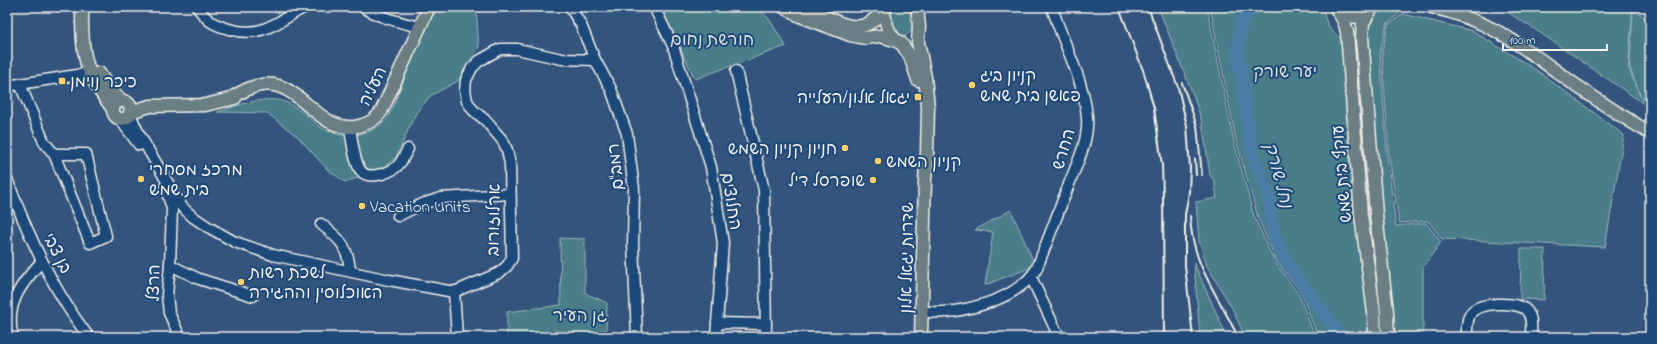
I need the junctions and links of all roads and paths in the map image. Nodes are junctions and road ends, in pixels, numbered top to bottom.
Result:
1 (197, 7) edge
2 (305, 7) edge
3 (363, 7) edge
4 (428, 7) edge
5 (570, 7) edge
6 (654, 7) edge
7 (784, 7) edge
8 (805, 7) edge
9 (883, 7) edge
10 (917, 7) edge
11 (1053, 7) edge
12 (1431, 7) edge
13 (82, 9) edge
14 (1336, 9) edge
15 (1372, 9) edge
16 (419, 27) junction
17 (919, 31) junction
18 (900, 42) junction
19 (595, 60) junction
20 (736, 71) dead end
21 (90, 73) junction
22 (20, 84) junction
23 (7, 86) edge
24 (123, 110) junction
25 (350, 128) junction
26 (1650, 133) edge
27 (408, 149) dead end
28 (54, 154) junction
29 (7, 178) edge
30 (924, 180) junction
31 (510, 194) junction
32 (10, 198) edge
33 (182, 207) junction
34 (172, 212) junction
35 (398, 216) dead end
36 (321, 224) dead end
37 (172, 227) junction
38 (42, 261) junction
39 (170, 265) junction
40 (350, 271) junction
41 (1031, 277) junction
42 (454, 292) junction
43 (253, 296) dead end
44 (921, 312) junction
45 (717, 323) junction
46 (766, 324) junction
47 (13, 337) edge
48 (88, 337) edge
49 (180, 337) edge
50 (457, 337) edge
51 (637, 337) edge
52 (716, 337) edge
53 (766, 337) edge
54 (921, 337) edge
55 (1059, 337) edge
56 (1375, 337) edge
57 (1388, 337) edge
58 (1468, 337) edge
59 (1531, 337) edge

1 - 2 street
3 - 16 street
4 - 16 main road, העליה
5 - 19 street, רמב"ם
6 - 45 street, החלוצים
7 - 18 main road
8 - 9 main road
9 - 18 main road, שדרות יגאל אלון
10 - 17 main road, שדרות יגאל אלון
11 - 41 street, החרש
12 - 26 main road
13 - 21 main road
13 - 24 main road
14 - 15 main road
14 - 56 main road, עוקף בית שמש
15 - 57 main road, עוקף בית שמש
16 - 25 main road, העליה
17 - 18 main road
17 - 30 main road, שדרות יגאל אלון
18 - 30 main road, שדרות יגאל אלון
19 - 31 street, ארלוזורוב
19 - 51 street, רמב"ם
20 - 46 street
21 - 22 street
21 - 24 main road
22 - 23 street
22 - 28 street
24 - 25 main road
24 - 33 street
24 - 34 street, הרצל
25 - 27 street
28 - 28 street
29 - 32 street, בן צבי
30 - 44 main road, שדרות יגאל אלון
31 - 35 street
31 - 42 street, ארלוזורוב
32 - 38 street, בן צבי
33 - 34 street
33 - 37 street, הרצל
33 - 40 street
34 - 37 street, הרצל
36 - 40 street
37 - 39 street, הרצל
38 - 47 street
38 - 48 street, בן צבי
39 - 43 street
39 - 49 street, הרצל
40 - 42 street
41 - 44 street
41 - 55 street
42 - 50 street
44 - 54 main road, שדרות יגאל אלון
45 - 46 street
45 - 52 street, החלוצים
46 - 53 street
58 - 59 street

